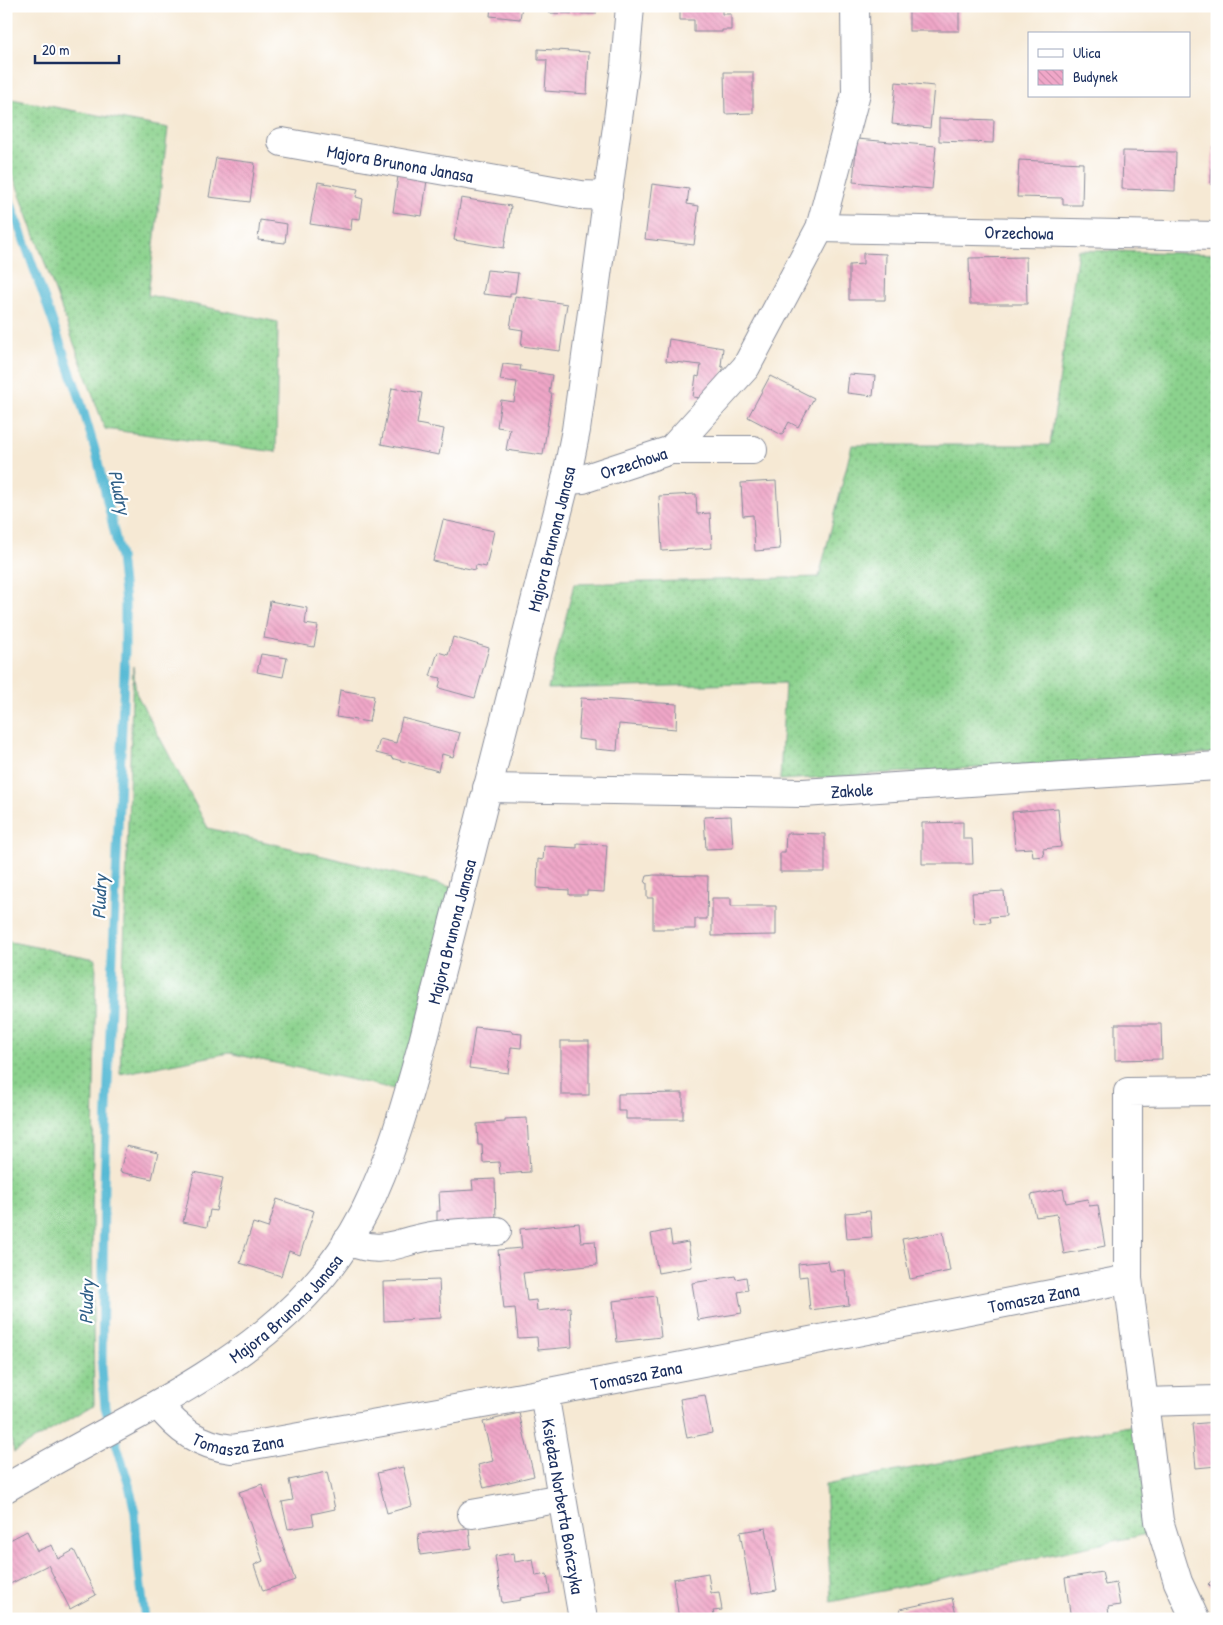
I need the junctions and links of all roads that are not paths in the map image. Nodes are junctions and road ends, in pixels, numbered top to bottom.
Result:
1 (630, 6) edge
2 (855, 6) edge
3 (282, 142) dead end
4 (608, 196) junction
5 (820, 228) junction
6 (1217, 236) edge
7 (671, 450) junction
8 (753, 450) dead end
9 (566, 480) junction
10 (1217, 766) edge
11 (488, 788) junction
12 (1217, 1091) edge
13 (497, 1231) dead end
14 (347, 1242) junction
15 (1128, 1279) junction
16 (544, 1393) junction
17 (1217, 1400) edge
18 (1144, 1402) junction
19 (148, 1410) junction
20 (6, 1488) edge
21 (562, 1498) junction
22 (472, 1514) dead end
23 (582, 1619) edge
24 (1195, 1619) edge

1 - 4 street, Majora Brunona Janasa
2 - 5 street, Orzechowa
3 - 4 street, Majora Brunona Janasa
4 - 9 street, Majora Brunona Janasa
5 - 6 street, Orzechowa
5 - 7 street, Orzechowa
7 - 8 street
7 - 9 street, Orzechowa
9 - 11 street, Majora Brunona Janasa
10 - 11 street, Zakole
11 - 14 street, Majora Brunona Janasa
12 - 15 street
13 - 14 street
14 - 19 street, Majora Brunona Janasa
15 - 16 street, Tomasza Zana
15 - 18 street
16 - 19 street, Tomasza Zana
16 - 21 street, Księdza Norberta Bończyka
17 - 18 street
18 - 24 street
19 - 20 street, Majora Brunona Janasa
21 - 22 street
21 - 23 street, Księdza Norberta Bończyka

